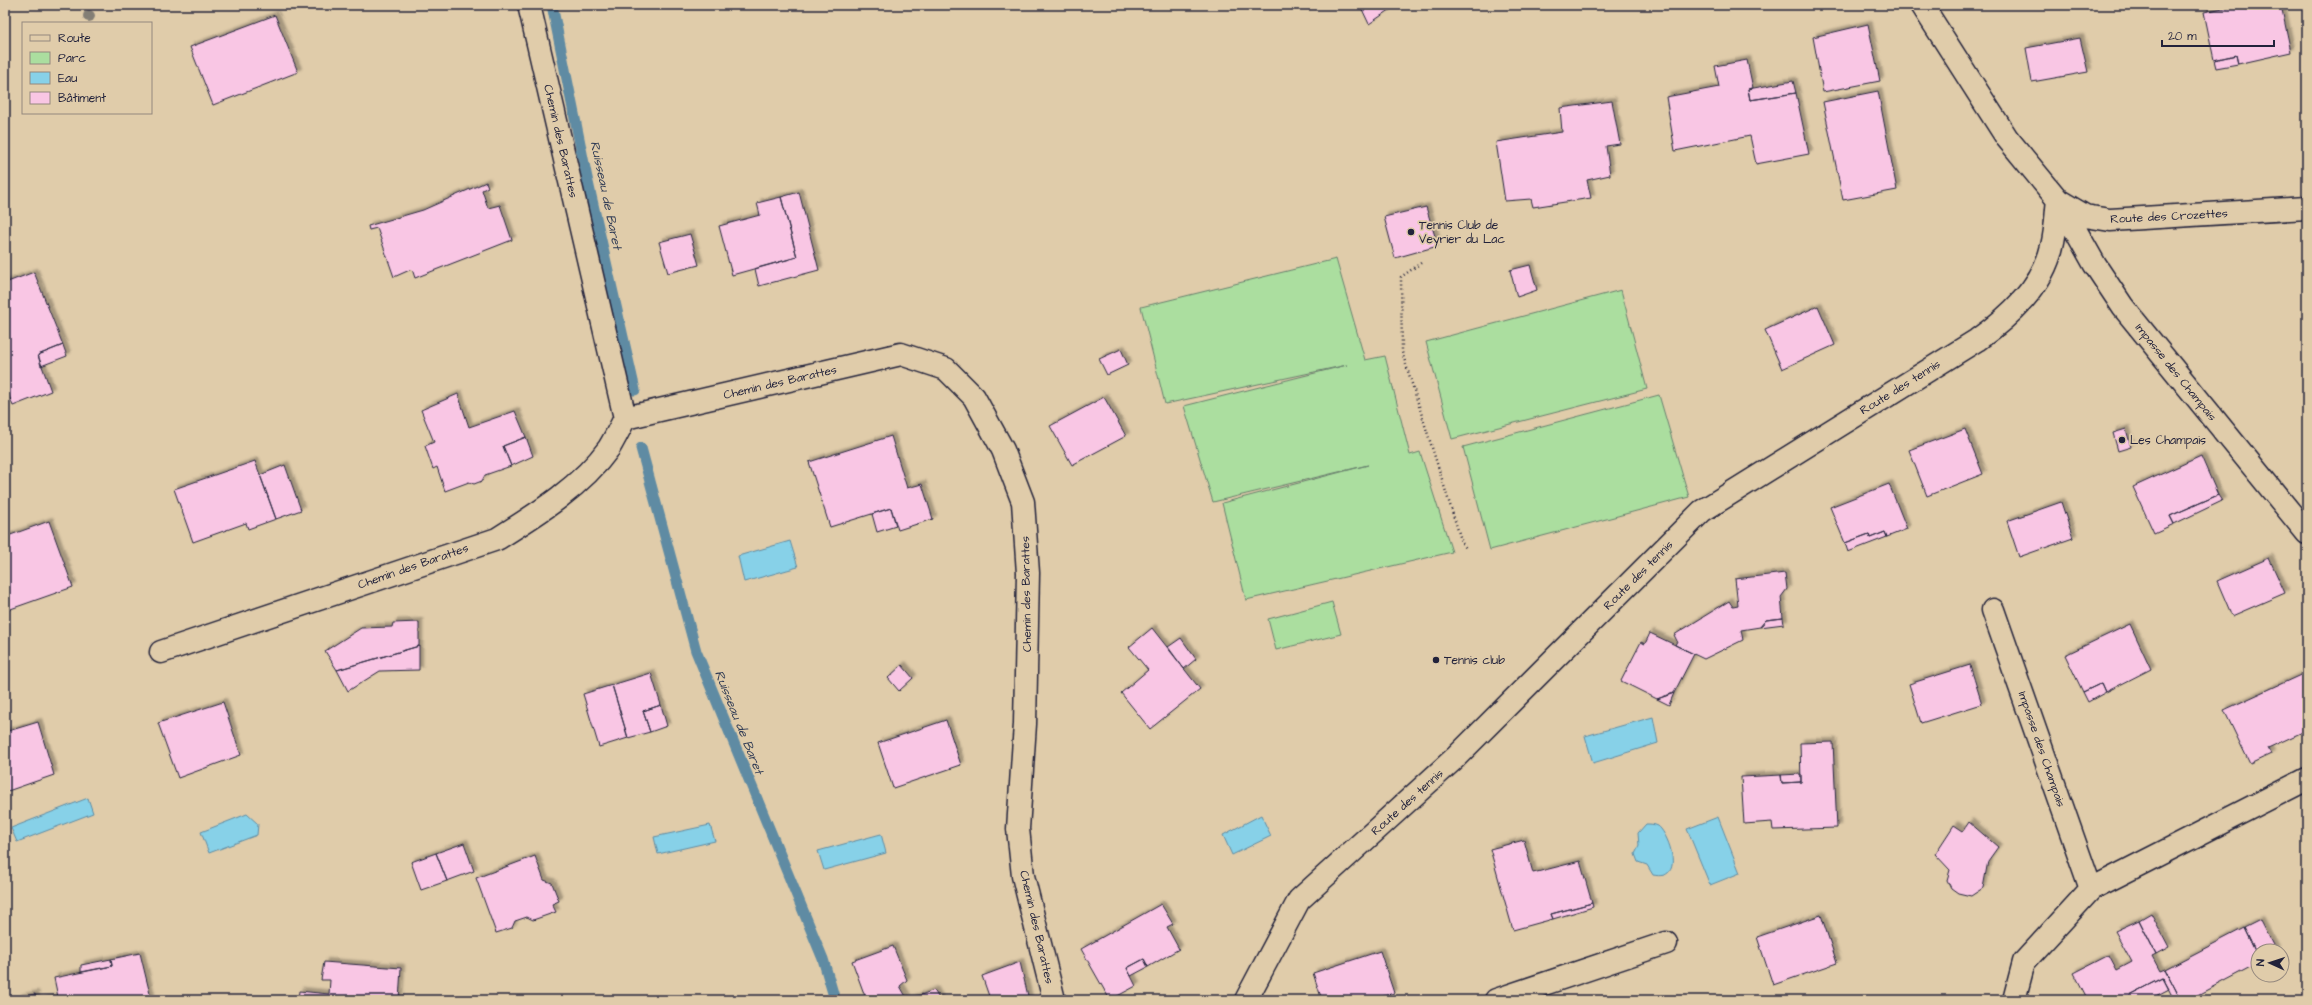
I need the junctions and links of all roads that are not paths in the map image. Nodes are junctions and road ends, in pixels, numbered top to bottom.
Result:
1 (529, 5) edge
2 (1922, 5) edge
3 (2058, 200) junction
4 (2307, 208) edge
5 (625, 418) junction
6 (2307, 534) edge
7 (1993, 610) dead end
8 (161, 652) dead end
9 (2307, 779) edge
10 (2091, 889) junction
11 (1666, 943) dead end
12 (1054, 1000) edge
13 (1246, 1000) edge
14 (1496, 1000) edge
15 (2014, 1000) edge

1 - 5 street, Chemin des Barattes
2 - 3 street, Route des Crozettes
3 - 4 street, Route des Crozettes
3 - 6 street, Impasse des Champais
3 - 13 street, Route des tennis
5 - 8 street, Chemin des Barattes
5 - 12 street, Chemin des Barattes
7 - 10 street, Impasse des Champais
9 - 10 street
10 - 15 street
11 - 14 street

